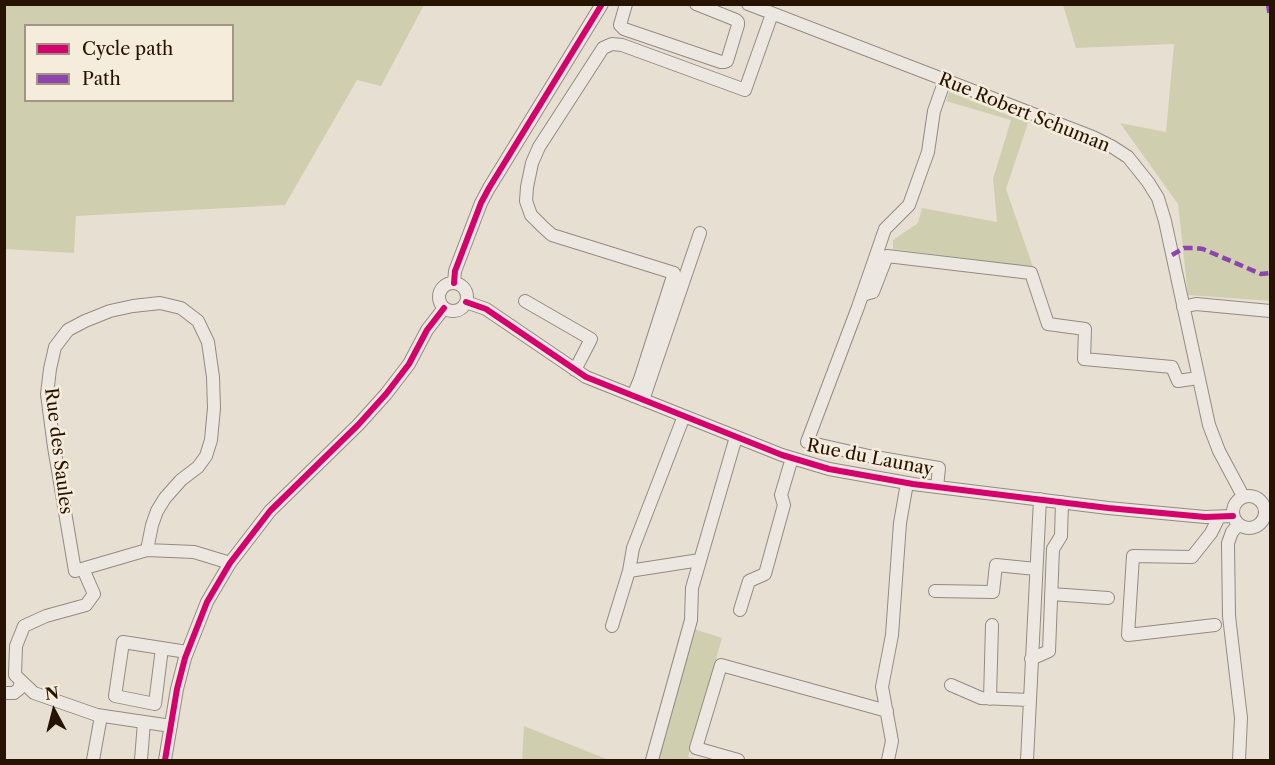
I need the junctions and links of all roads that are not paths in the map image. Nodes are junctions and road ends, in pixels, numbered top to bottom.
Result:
1 (602, 4) edge
2 (626, 4) edge
3 (696, 4) edge
4 (748, 4) edge
5 (721, 9) edge
6 (772, 14) junction
7 (945, 80) junction
8 (700, 232) dead end
9 (454, 283) junction
10 (862, 295) junction
11 (525, 301) dead end
12 (466, 302) junction
13 (1183, 307) junction
14 (444, 308) junction
15 (1270, 311) edge
16 (575, 370) junction
17 (1198, 378) junction
18 (638, 398) junction
19 (684, 416) junction
20 (736, 437) junction
21 (792, 458) junction
22 (908, 483) junction
23 (937, 487) junction
24 (1243, 496) junction
25 (1040, 499) junction
26 (1062, 502) junction
27 (1219, 516) junction
28 (1235, 520) junction
29 (1268, 520) edge
30 (147, 550) junction
31 (700, 560) junction
32 (230, 563) junction
33 (83, 568) junction
34 (1036, 569) junction
35 (629, 571) junction
36 (935, 591) dead end
37 (1051, 594) junction
38 (1108, 598) dead end
39 (740, 609) dead end
40 (992, 625) dead end
41 (1215, 625) dead end
42 (612, 626) dead end
43 (162, 648) junction
44 (187, 652) junction
45 (1031, 659) junction
46 (21, 681) junction
47 (951, 686) dead end
48 (4, 693) edge
49 (990, 699) junction
50 (1029, 700) junction
51 (887, 711) junction
52 (101, 716) junction
53 (144, 722) junction
54 (171, 726) junction
55 (93, 760) edge
56 (141, 760) edge
57 (165, 760) edge
58 (652, 760) edge
59 (738, 760) edge
60 (888, 760) edge
61 (1027, 760) edge
62 (1239, 760) edge

1 - 9 street
2 - 5 street
3 - 5 street
4 - 6 street, Rue Robert Schuman
6 - 7 street, Rue Robert Schuman
6 - 18 street
7 - 10 street
7 - 13 street, Rue Robert Schuman
8 - 18 street
9 - 12 street
9 - 14 street
10 - 17 street
10 - 23 street
11 - 16 street
12 - 14 street
12 - 16 street, Rue du Launay
13 - 15 street
13 - 17 street, Rue Robert Schuman
14 - 32 street
16 - 18 street, Rue du Launay
17 - 24 street, Rue Robert Schuman
18 - 19 street, Rue du Launay
19 - 20 street, Rue du Launay
19 - 35 street
20 - 21 street, Rue du Launay
20 - 31 street
21 - 22 street, Rue du Launay
21 - 39 street
22 - 23 street, Rue du Launay
22 - 51 street
23 - 25 street, Rue du Launay
24 - 28 street
24 - 29 street
25 - 26 street, Rue du Launay
25 - 34 street
26 - 27 street, Rue du Launay
26 - 37 street
27 - 28 street, Rue du Launay
27 - 41 street
28 - 29 street
28 - 62 street
30 - 32 street
30 - 33 street
30 - 33 street, Rue des Saules
31 - 35 street
31 - 58 street
32 - 44 street
33 - 46 street
34 - 36 street
34 - 45 street
35 - 42 street
37 - 38 street
37 - 45 street
40 - 49 street
43 - 43 street
43 - 44 street
44 - 54 street
45 - 50 street
46 - 48 street
46 - 52 street
47 - 49 street
49 - 50 street
50 - 61 street
51 - 59 street
51 - 60 street
52 - 53 street
52 - 55 street
53 - 54 street
53 - 56 street
54 - 57 street

